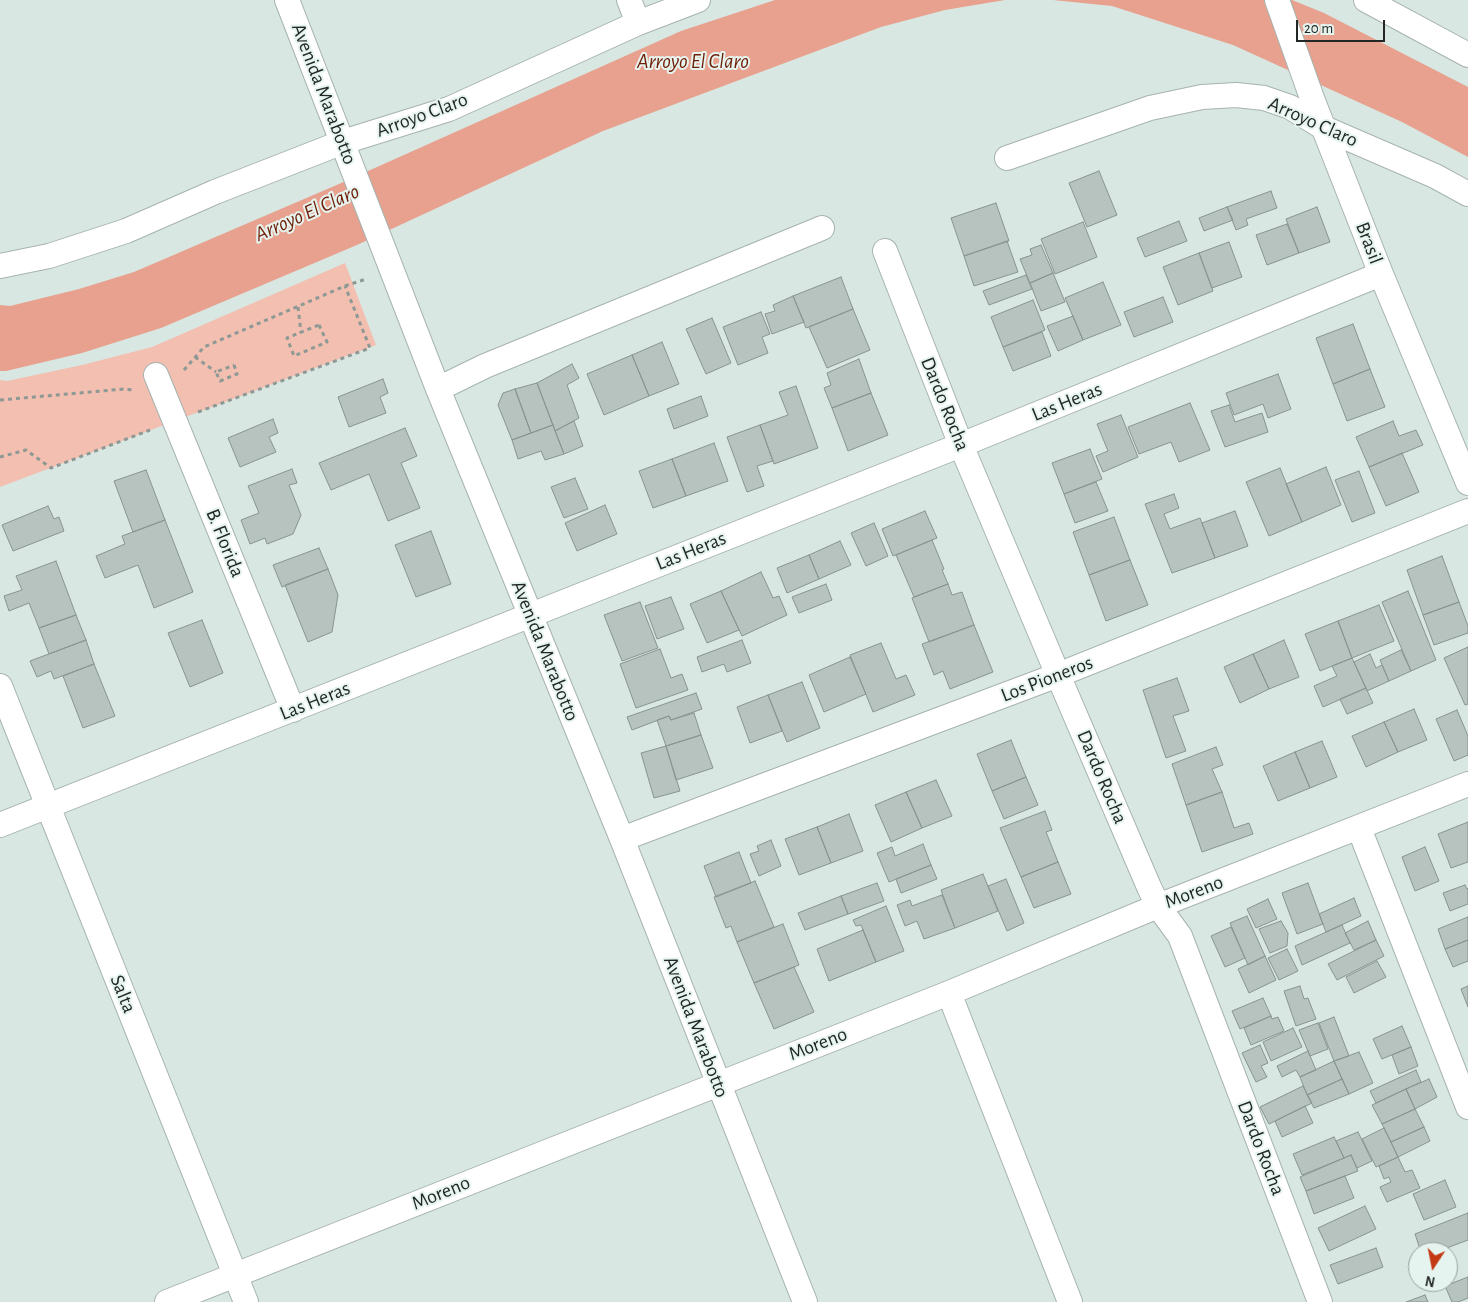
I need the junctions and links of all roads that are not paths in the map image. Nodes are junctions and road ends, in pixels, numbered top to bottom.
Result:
1 (287, 0) edge
2 (629, 0) edge
3 (698, 0) edge
4 (1277, 0) edge
5 (1366, 0) edge
6 (638, 23) junction
7 (1468, 55) edge
8 (1324, 128) junction
9 (346, 151) junction
10 (1007, 158) dead end
11 (1468, 194) edge
12 (822, 228) dead end
13 (885, 251) dead end
14 (0, 266) edge
15 (1381, 274) junction
16 (160, 384) road end
17 (438, 389) junction
18 (961, 444) junction
19 (1468, 483) edge
20 (1468, 511) edge
21 (530, 615) junction
22 (1058, 675) junction
23 (0, 686) edge
24 (293, 710) junction
25 (1468, 784) edge
26 (48, 806) junction
27 (0, 825) edge
28 (1359, 828) junction
29 (622, 839) junction
30 (1158, 906) junction
31 (950, 993) junction
32 (718, 1084) junction
33 (1468, 1107) edge
34 (236, 1274) junction
35 (167, 1302) edge
36 (246, 1302) edge
37 (806, 1302) edge
38 (1070, 1302) edge
39 (1320, 1302) edge

1 - 9 street, Avenida Marabotto
2 - 6 street
3 - 6 street, Arroyo Claro
4 - 8 street, Brasil
5 - 7 street
6 - 9 street, Arroyo Claro
8 - 10 street, Arroyo Claro
8 - 11 street, Arroyo Claro
8 - 15 street, Brasil
9 - 14 street, Arroyo Claro
9 - 17 street, Avenida Marabotto
12 - 17 street
13 - 18 street, Dardo Rocha
15 - 18 street, Las Heras
15 - 19 street, Brasil
16 - 24 street, B. Florida
17 - 21 street, Avenida Marabotto
18 - 21 street, Las Heras
18 - 22 street, Dardo Rocha
20 - 22 street, Los Pioneros
21 - 24 street, Las Heras
21 - 29 street, Avenida Marabotto
22 - 29 street, Los Pioneros
22 - 30 street, Dardo Rocha
23 - 26 street, Salta
24 - 26 street, Las Heras
25 - 28 street, Moreno
26 - 27 street, Las Heras
26 - 34 street, Salta
28 - 30 street, Moreno
28 - 33 street
29 - 32 street, Avenida Marabotto
30 - 31 street, Moreno
30 - 39 street, Dardo Rocha
31 - 32 street, Moreno
31 - 38 street
32 - 34 street, Moreno
32 - 37 street, Avenida Marabotto
34 - 35 street, Moreno
34 - 36 street, Salta

